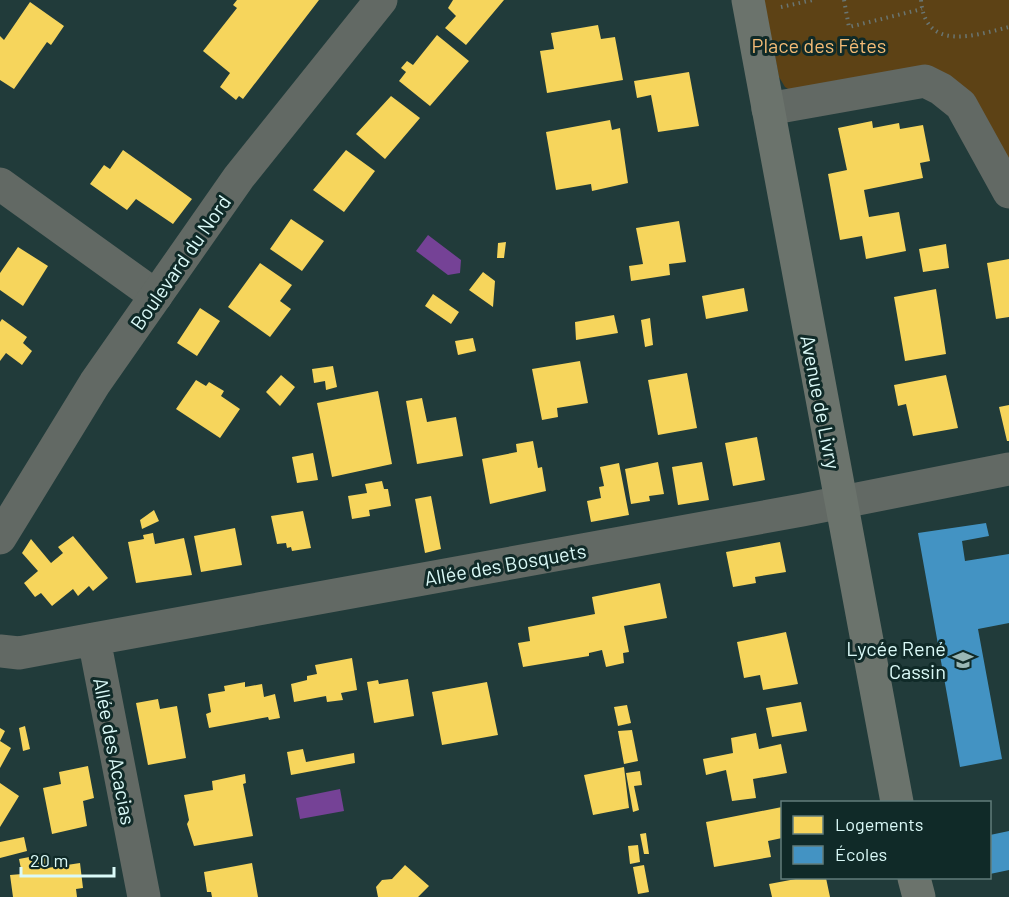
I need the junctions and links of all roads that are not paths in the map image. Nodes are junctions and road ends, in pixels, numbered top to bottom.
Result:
1 (381, 0) edge
2 (748, 0) edge
3 (768, 109) junction
4 (0, 184) edge
5 (1009, 192) edge
6 (156, 296) junction
7 (1009, 469) edge
8 (841, 503) junction
9 (0, 538) edge
10 (94, 639) junction
11 (0, 651) edge
12 (897, 801) edge
13 (912, 879) edge
14 (912, 879) edge
15 (144, 897) edge
16 (912, 897) edge
17 (919, 897) edge

1 - 6 street, Boulevard du Nord
2 - 3 main road, Avenue de Livry
3 - 5 street
3 - 8 main road, Avenue de Livry
4 - 6 street
6 - 9 street, Boulevard du Nord
7 - 8 street, Allée des Bosquets
8 - 10 street, Allée des Bosquets
8 - 12 main road, Avenue de Livry
10 - 11 street, Allée des Bosquets
10 - 15 street, Allée des Acacias
13 - 16 main road
14 - 17 main road

